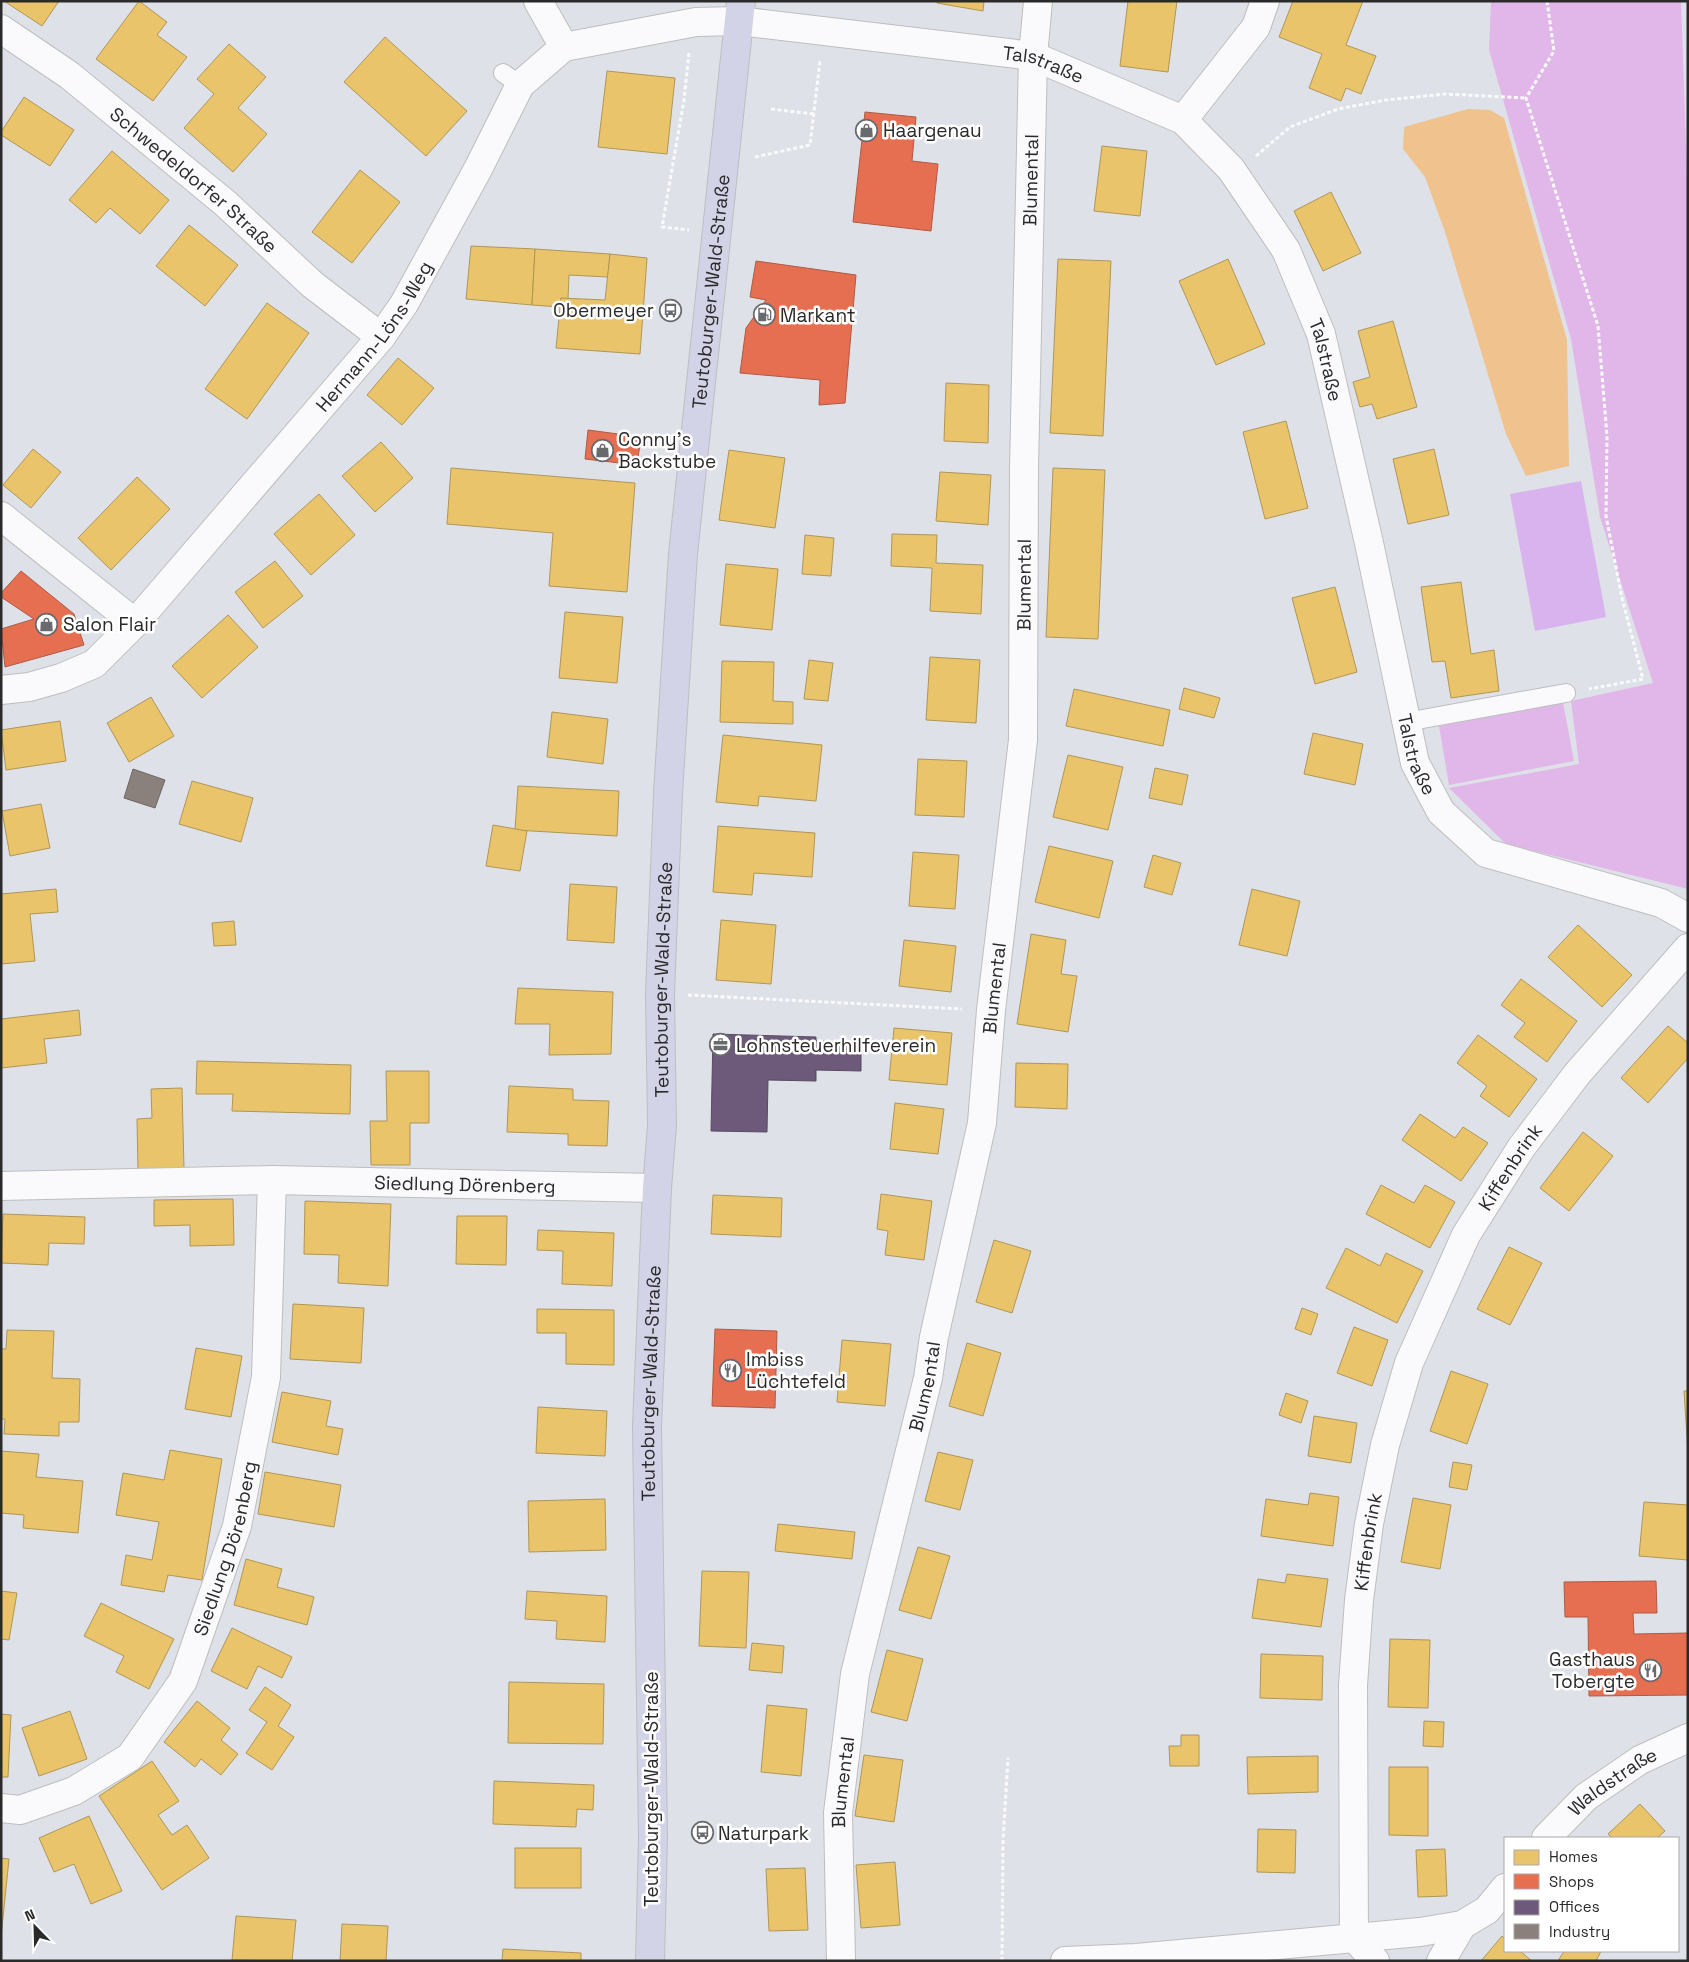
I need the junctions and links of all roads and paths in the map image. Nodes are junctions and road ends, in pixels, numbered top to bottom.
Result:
1 (538, 1) edge
2 (1038, 1) edge
3 (1265, 1) edge
4 (1547, 1) edge
5 (740, 11) edge
6 (1, 29) edge
7 (824, 30) junction
8 (564, 47) junction
9 (689, 52) dead end
10 (1033, 56) junction
11 (1526, 98) junction
12 (771, 109) dead end
13 (814, 114) junction
14 (1183, 120) junction
15 (724, 164) junction
16 (1235, 174) junction
17 (717, 234) junction
18 (381, 337) junction
19 (1, 516) edge
20 (135, 623) junction
21 (1, 690) edge
22 (1566, 693) joint
23 (1406, 722) junction
24 (1688, 918) edge
25 (1688, 948) edge
26 (660, 993) junction
27 (991, 1010) junction
28 (272, 1180) junction
29 (1, 1186) edge
30 (657, 1188) junction
31 (1688, 1738) edge
32 (1008, 1758) dead end
33 (1, 1808) edge
34 (1547, 1837) edge
35 (1504, 1889) edge
36 (1462, 1925) junction
37 (1354, 1937) junction
38 (650, 1961) edge
39 (842, 1961) edge
40 (1002, 1961) edge
41 (1064, 1961) edge
42 (1374, 1961) edge
43 (1441, 1961) edge

1 - 8 street
2 - 10 street, Blumental
3 - 14 street
4 - 11 path
5 - 7 street, Talstraße
5 - 8 street
5 - 15 main road, Teutoburger-Wald-Straße
6 - 18 street, Schwedeldorfer Straße
7 - 10 street, Talstraße
7 - 13 path
8 - 18 street, Hermann-Löns-Weg
9 - 17 path
10 - 14 street, Talstraße
10 - 27 street, Blumental
11 - 16 path
11 - 22 path
12 - 13 path
13 - 15 path
14 - 16 street, Talstraße
15 - 17 main road, Teutoburger-Wald-Straße
16 - 23 street, Talstraße
17 - 26 main road, Teutoburger-Wald-Straße
18 - 20 street, Hermann-Löns-Weg
19 - 20 street
20 - 21 street, Hermann-Löns-Weg
22 - 23 lane
23 - 24 street, Talstraße
25 - 37 street, Kiffenbrink
26 - 27 path
26 - 30 main road, Teutoburger-Wald-Straße
27 - 39 street, Blumental
28 - 29 street, Siedlung Dörenberg
28 - 30 street, Siedlung Dörenberg
28 - 33 street, Siedlung Dörenberg
30 - 38 main road, Teutoburger-Wald-Straße
31 - 34 street, Waldstraße
32 - 40 path
35 - 36 street
36 - 37 street
36 - 43 street
37 - 41 street
37 - 42 street

